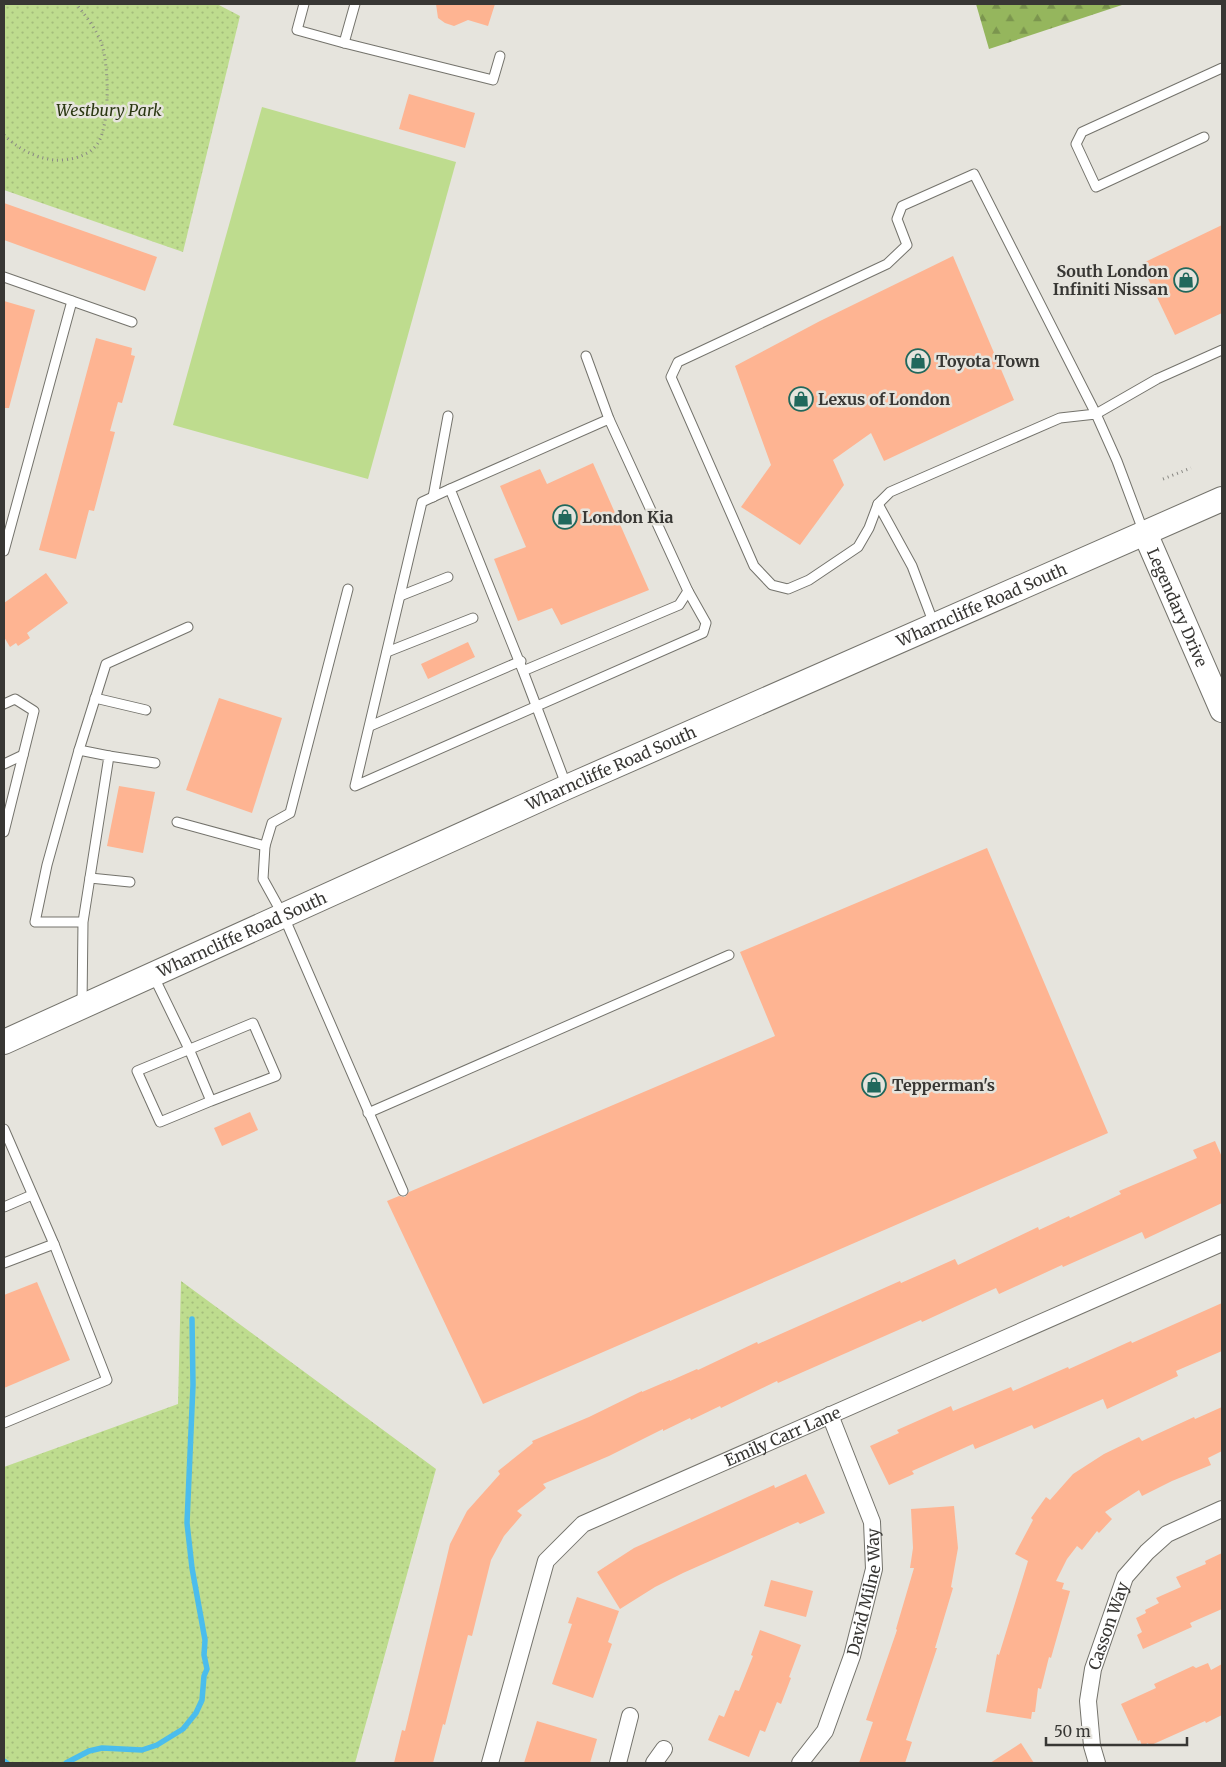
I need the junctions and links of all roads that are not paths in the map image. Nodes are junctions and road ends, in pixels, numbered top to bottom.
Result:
1 (304, 4) edge
2 (355, 4) edge
3 (344, 43) junction
4 (500, 56) dead end
5 (1222, 68) edge
6 (1204, 138) dead end
7 (4, 278) edge
8 (72, 301) junction
9 (132, 322) dead end
10 (1222, 350) edge
11 (586, 356) dead end
12 (1096, 414) junction
13 (448, 416) dead end
14 (610, 420) junction
15 (450, 489) junction
16 (433, 497) junction
17 (1222, 499) edge
18 (878, 504) junction
19 (1145, 533) junction
20 (4, 550) edge
21 (448, 577) dead end
22 (348, 589) dead end
23 (688, 592) junction
24 (400, 596) junction
25 (473, 618) dead end
26 (935, 625) junction
27 (188, 627) dead end
28 (387, 652) junction
29 (522, 666) junction
30 (94, 698) junction
31 (4, 704) edge
32 (538, 706) junction
33 (146, 710) dead end
34 (1222, 710) edge
35 (370, 726) junction
36 (78, 750) junction
37 (23, 755) junction
38 (108, 756) junction
39 (155, 763) dead end
40 (4, 764) edge
41 (567, 787) junction
42 (177, 822) dead end
43 (4, 832) edge
44 (264, 846) junction
45 (90, 878) junction
46 (130, 882) dead end
47 (284, 916) junction
48 (83, 922) junction
49 (729, 955) dead end
50 (153, 975) junction
51 (82, 1006) junction
52 (4, 1042) edge
53 (189, 1050) junction
54 (211, 1101) junction
55 (368, 1113) junction
56 (4, 1129) edge
57 (402, 1191) dead end
58 (32, 1195) junction
59 (4, 1207) edge
60 (1222, 1243) edge
61 (54, 1244) junction
62 (4, 1263) edge
63 (830, 1415) junction
64 (4, 1423) edge
65 (1222, 1509) edge
66 (630, 1716) dead end
67 (664, 1749) dead end
68 (490, 1763) edge
69 (618, 1763) edge
70 (654, 1763) edge
71 (800, 1763) edge
72 (1097, 1763) edge

1 - 3 lane
2 - 3 lane
3 - 4 lane
5 - 6 lane
7 - 8 lane
8 - 9 lane
8 - 20 lane
10 - 12 lane
11 - 14 lane
12 - 18 lane
12 - 18 lane
12 - 19 lane
13 - 16 lane
14 - 15 lane
14 - 23 lane
15 - 16 lane
15 - 29 lane
16 - 24 lane
17 - 19 main road, Wharncliffe Road South
18 - 26 lane
19 - 26 main road, Wharncliffe Road South
19 - 34 main road, Legendary Drive
21 - 24 lane
22 - 44 lane
23 - 29 lane
23 - 32 lane
24 - 28 lane
25 - 28 lane
26 - 41 main road, Wharncliffe Road South
27 - 30 lane
28 - 35 lane
29 - 32 lane
29 - 35 lane
30 - 33 lane
30 - 36 lane
31 - 37 lane
32 - 35 lane
32 - 41 lane
36 - 38 lane
36 - 48 lane
37 - 40 lane
37 - 43 lane
38 - 39 lane
38 - 45 lane
41 - 47 main road, Wharncliffe Road South
42 - 44 lane
44 - 47 lane
45 - 46 lane
45 - 48 lane
47 - 50 main road, Wharncliffe Road South
47 - 55 lane
48 - 51 lane
49 - 55 lane
50 - 51 main road, Wharncliffe Road South
50 - 53 lane
51 - 52 main road, Wharncliffe Road South
53 - 54 lane
53 - 54 lane
53 - 54 lane
55 - 57 lane
56 - 58 lane
58 - 59 lane
58 - 61 lane
60 - 63 street, Emily Carr Lane
61 - 62 lane
61 - 64 lane
63 - 68 street, Emily Carr Lane
63 - 71 street, David Milne Way
65 - 72 street, Casson Way
66 - 69 street
67 - 70 street

